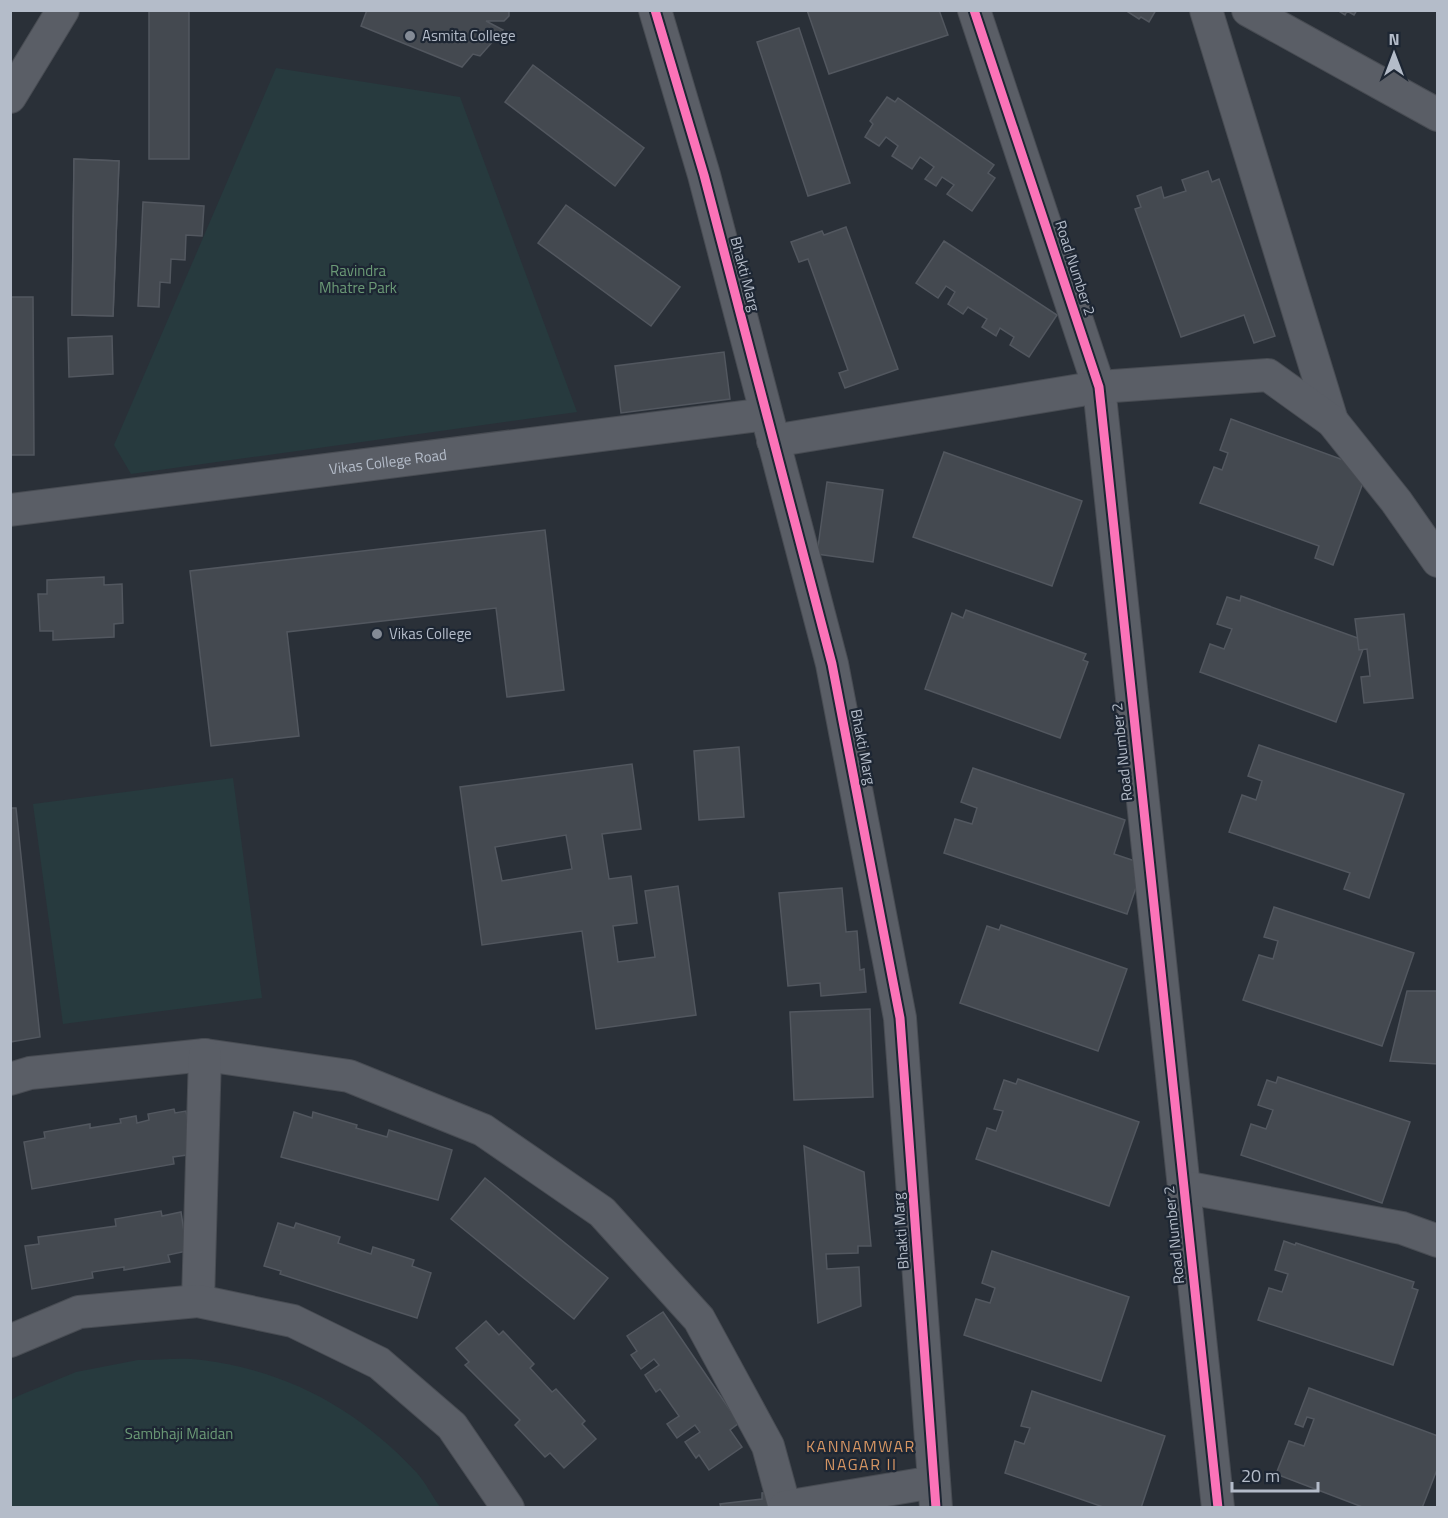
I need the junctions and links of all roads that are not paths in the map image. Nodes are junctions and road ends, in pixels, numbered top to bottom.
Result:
1 (63, 10) edge
2 (655, 10) edge
3 (974, 10) edge
4 (1206, 10) edge
5 (1248, 10) edge
6 (10, 97) edge
7 (1437, 115) edge
8 (1099, 387) junction
9 (1332, 421) junction
10 (770, 428) junction
11 (10, 510) edge
12 (1437, 561) edge
13 (205, 1055) junction
14 (10, 1079) edge
15 (1184, 1187) junction
16 (1437, 1241) edge
17 (198, 1301) junction
18 (10, 1341) edge
19 (935, 1495) edge
20 (785, 1507) edge
21 (508, 1508) edge
22 (1218, 1508) edge

1 - 6 street
2 - 10 street, Bhakti Marg
3 - 8 street, Road Number 2
4 - 9 street
5 - 7 street
8 - 9 street, Vikas College Road
8 - 10 street, Vikas College Road
8 - 15 street, Road Number 2
9 - 12 street
10 - 11 street, Vikas College Road
10 - 19 street, Bhakti Marg
13 - 14 street
13 - 17 street
13 - 20 street
15 - 16 street
15 - 22 street, Road Number 2
17 - 18 street
17 - 21 street
19 - 20 street

